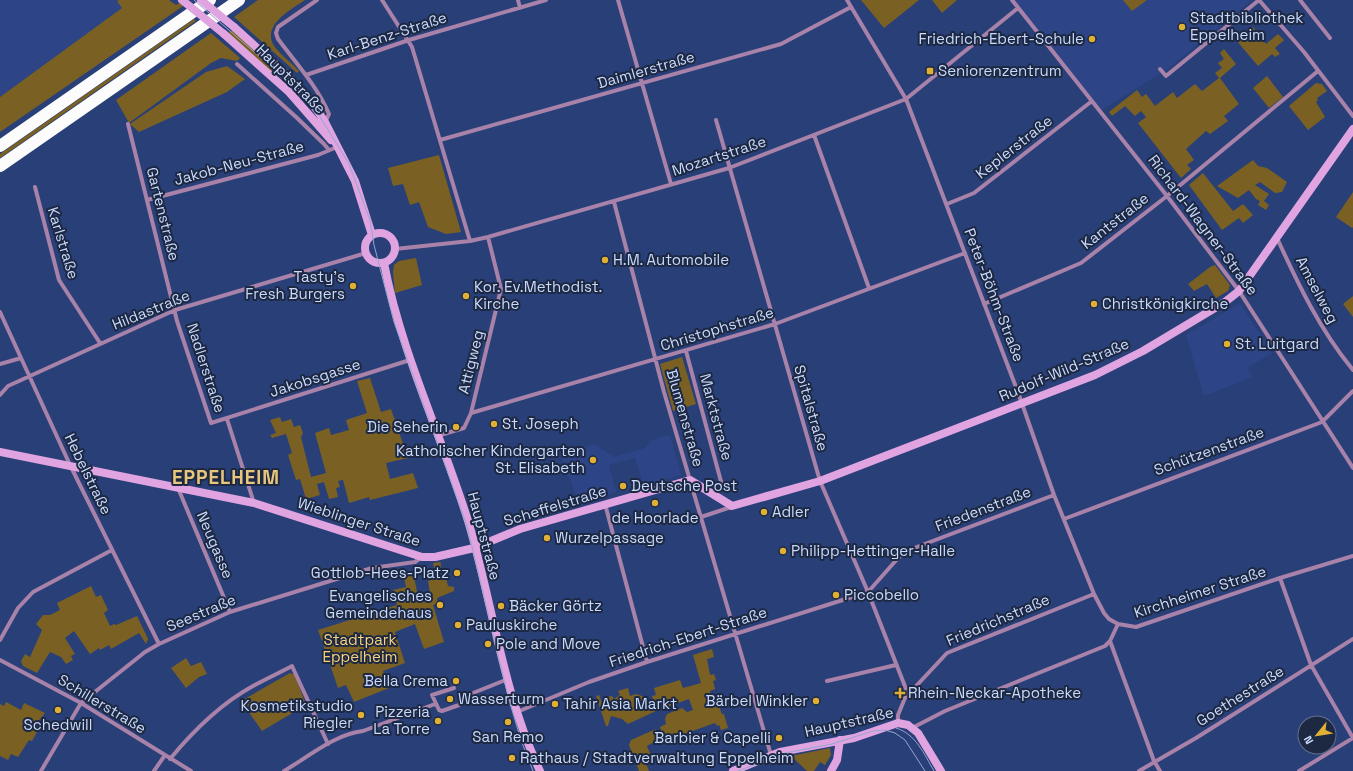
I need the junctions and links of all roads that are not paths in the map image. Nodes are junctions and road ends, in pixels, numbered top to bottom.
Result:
1 (182, 0) edge
2 (202, 0) edge
3 (210, 0) edge
4 (239, 0) edge
5 (317, 0) edge
6 (382, 0) edge
7 (518, 0) edge
8 (546, 0) edge
9 (618, 0) edge
10 (847, 0) edge
11 (1012, 0) edge
12 (1259, 0) edge
13 (1300, 0) edge
14 (852, 7) junction
15 (520, 8) junction
16 (1018, 8) junction
17 (1330, 38) dead end
18 (409, 40) junction
19 (237, 64) dead end
20 (1160, 69) dead end
21 (1318, 71) junction
22 (306, 74) junction
23 (642, 83) junction
24 (906, 99) junction
25 (1092, 101) junction
26 (1353, 116) edge
27 (716, 120) dead end
28 (325, 122) junction
29 (128, 124) dead end
30 (1353, 129) edge
31 (814, 135) junction
32 (440, 140) junction
33 (0, 146) edge
34 (337, 147) junction
35 (328, 150) junction
36 (0, 166) edge
37 (730, 168) junction
38 (671, 184) junction
39 (35, 187) dead end
40 (1167, 196) junction
41 (147, 200) junction
42 (614, 202) junction
43 (947, 204) junction
44 (372, 235) junction
45 (488, 237) junction
46 (1277, 238) junction
47 (470, 241) junction
48 (394, 249) junction
49 (366, 253) junction
50 (964, 253) junction
51 (384, 263) junction
52 (869, 288) junction
53 (1239, 291) junction
54 (984, 304) junction
55 (175, 310) junction
56 (0, 312) edge
57 (775, 324) junction
58 (100, 343) junction
59 (686, 351) junction
60 (21, 358) junction
61 (410, 360) junction
62 (656, 360) junction
63 (0, 364) edge
64 (1353, 370) edge
65 (28, 376) junction
66 (1353, 391) edge
67 (0, 395) edge
68 (1021, 403) junction
69 (471, 413) junction
70 (227, 418) junction
71 (1322, 422) junction
72 (438, 436) junction
73 (0, 452) edge
74 (70, 465) junction
75 (1353, 468) edge
76 (690, 480) junction
77 (820, 481) junction
78 (178, 487) junction
79 (723, 489) dead end
80 (1054, 495) junction
81 (254, 504) junction
82 (605, 504) junction
83 (732, 506) junction
84 (701, 517) junction
85 (1064, 519) junction
86 (474, 548) junction
87 (112, 550) junction
88 (1353, 556) edge
89 (422, 557) junction
90 (1280, 578) junction
91 (868, 592) junction
92 (1094, 594) junction
93 (230, 612) junction
94 (1118, 624) junction
95 (735, 635) junction
96 (1353, 639) edge
97 (0, 640) edge
98 (1110, 641) junction
99 (159, 644) junction
100 (0, 660) edge
101 (647, 662) junction
102 (896, 665) junction
103 (1311, 665) junction
104 (503, 681) dead end
105 (827, 681) dead end
106 (454, 688) dead end
107 (908, 694) junction
108 (81, 703) junction
109 (435, 704) junction
110 (517, 712) junction
111 (901, 723) junction
112 (912, 728) junction
113 (1353, 738) edge
114 (840, 740) junction
115 (328, 744) junction
116 (165, 755) junction
117 (770, 755) junction
118 (170, 759) junction
119 (1154, 762) junction
120 (41, 771) edge
121 (154, 771) edge
122 (191, 771) edge
123 (284, 771) edge
124 (540, 771) edge
125 (733, 771) edge
126 (831, 771) edge
127 (941, 771) edge
128 (1139, 771) edge
129 (1160, 771) edge
130 (1299, 771) edge

1 - 34 street, Hauptstraße, bridge
2 - 28 street, Hauptstraße, bridge
3 - 33 highway
4 - 36 highway
5 - 22 street
6 - 18 street
7 - 15 street
8 - 15 street, Karl-Benz-Straße
9 - 23 street
10 - 14 street, Peter-Böhm-Straße
11 - 16 street, Richard-Wagner-Straße
12 - 20 street
12 - 21 street
13 - 17 street
14 - 23 street, Daimlerstraße
14 - 24 street, Peter-Böhm-Straße
15 - 18 street, Karl-Benz-Straße
16 - 24 street, Mozartstraße
16 - 25 street, Richard-Wagner-Straße
18 - 22 street, Karl-Benz-Straße
18 - 32 street
19 - 35 street
21 - 26 street
21 - 40 street, Kantstraße
22 - 28 street
23 - 32 street, Daimlerstraße
23 - 38 street
24 - 31 street, Mozartstraße
24 - 43 street, Peter-Böhm-Straße
25 - 40 street, Richard-Wagner-Straße
25 - 43 street, Keplerstraße
27 - 37 street, Spitalstraße
28 - 34 street, Hauptstraße
29 - 41 street, Gartenstraße
30 - 46 street, Rudolf-Wild-Straße
31 - 37 street, Mozartstraße
31 - 52 street
32 - 47 street
34 - 35 street, Jakob-Neu-Straße
34 - 44 street, Hauptstraße
35 - 41 street, Jakob-Neu-Straße
37 - 38 street, Mozartstraße
37 - 57 street, Spitalstraße
38 - 42 street, Mozartstraße
39 - 58 street, Karlstraße
40 - 53 street, Richard-Wagner-Straße
40 - 54 street, Kantstraße
41 - 55 street, Gartenstraße
42 - 45 street, Mozartstraße
42 - 62 street, Blumenstraße
43 - 50 street, Peter-Böhm-Straße
44 - 48 street
44 - 49 street
45 - 47 street, Mozartstraße
45 - 69 street, Attigweg
46 - 53 street, Rudolf-Wild-Straße
46 - 64 street, Amselweg
47 - 48 street, Mozartstraße
48 - 51 street
49 - 51 street
49 - 55 street, Hildastraße
50 - 52 street, Christophstraße
50 - 54 street, Peter-Böhm-Straße
51 - 61 street, Hauptstraße
52 - 57 street, Christophstraße
53 - 68 street, Rudolf-Wild-Straße
53 - 71 street, Richard-Wagner-Straße
54 - 68 street, Peter-Böhm-Straße
55 - 58 street, Hildastraße
55 - 70 street, Nadlerstraße
56 - 60 street, Hebelstraße
57 - 59 street, Christophstraße
57 - 77 street, Spitalstraße
58 - 65 street, Hildastraße
59 - 62 street, Christophstraße
59 - 79 street, Marktstraße
60 - 63 street
60 - 65 street, Hebelstraße
61 - 70 street, Jakobsgasse
61 - 72 street, Hauptstraße
62 - 69 street, Christophstraße
62 - 76 street, Blumenstraße
65 - 67 street, Hildastraße
65 - 74 street, Hebelstraße
66 - 71 street, Schützenstraße
68 - 77 street, Rudolf-Wild-Straße
68 - 80 street, Peter-Böhm-Straße
69 - 72 street, Attigweg
70 - 81 street, Nadlerstraße
71 - 75 street, Richard-Wagner-Straße
71 - 85 street, Schützenstraße
72 - 86 street, Hauptstraße
73 - 74 street, Wieblinger Straße
74 - 78 street, Wieblinger Straße
74 - 87 street, Hebelstraße
76 - 82 street, Scheffelstraße
76 - 83 street
76 - 84 street, Blumenstraße
77 - 83 street, Rudolf-Wild-Straße
77 - 91 street, Spitalstraße
78 - 81 street, Wieblinger Straße
78 - 93 street, Neugasse
80 - 85 street, Peter-Böhm-Straße
80 - 91 street, Friedenstraße
81 - 89 street, Wieblinger Straße
82 - 86 street, Scheffelstraße
82 - 101 street
83 - 84 street, Rudolf-Wild-Straße
84 - 95 street, Blumenstraße
85 - 92 street, Peter-Böhm-Straße
86 - 89 street, Wieblinger Straße
86 - 110 street, Hauptstraße
87 - 97 street
87 - 99 street, Hebelstraße
88 - 90 street, Kirchheimer Straße
89 - 93 street, Seestraße
90 - 94 street, Kirchheimer Straße
90 - 103 street
91 - 95 street, Friedrich-Ebert-Straße
91 - 102 street, Spitalstraße
92 - 94 street, Peter-Böhm-Straße
92 - 107 street, Friedrichstraße
93 - 99 street, Seestraße
94 - 98 street, Kirchheimer Straße
95 - 101 street, Friedrich-Ebert-Straße
95 - 117 street, Blumenstraße
96 - 103 street, Goethestraße
98 - 112 street
98 - 119 street
99 - 108 street, Seestraße
100 - 108 street, Schillerstraße
101 - 110 street, Friedrich-Ebert-Straße
102 - 105 street
102 - 107 street, Spitalstraße
103 - 113 street
103 - 119 street, Goethestraße
104 - 109 street
106 - 109 street
107 - 111 street, Friedrichstraße
108 - 116 street, Schillerstraße
108 - 120 street, Seestraße
109 - 115 street
110 - 124 street, Hauptstraße
111 - 112 street
111 - 114 street, Hauptstraße
112 - 127 street
113 - 130 street
114 - 117 street, Hauptstraße
114 - 126 street
115 - 118 street
115 - 123 street
116 - 118 street, Schillerstraße
116 - 121 street
117 - 125 street, Hauptstraße
118 - 122 street, Schillerstraße
119 - 128 street, Goethestraße
119 - 129 street

